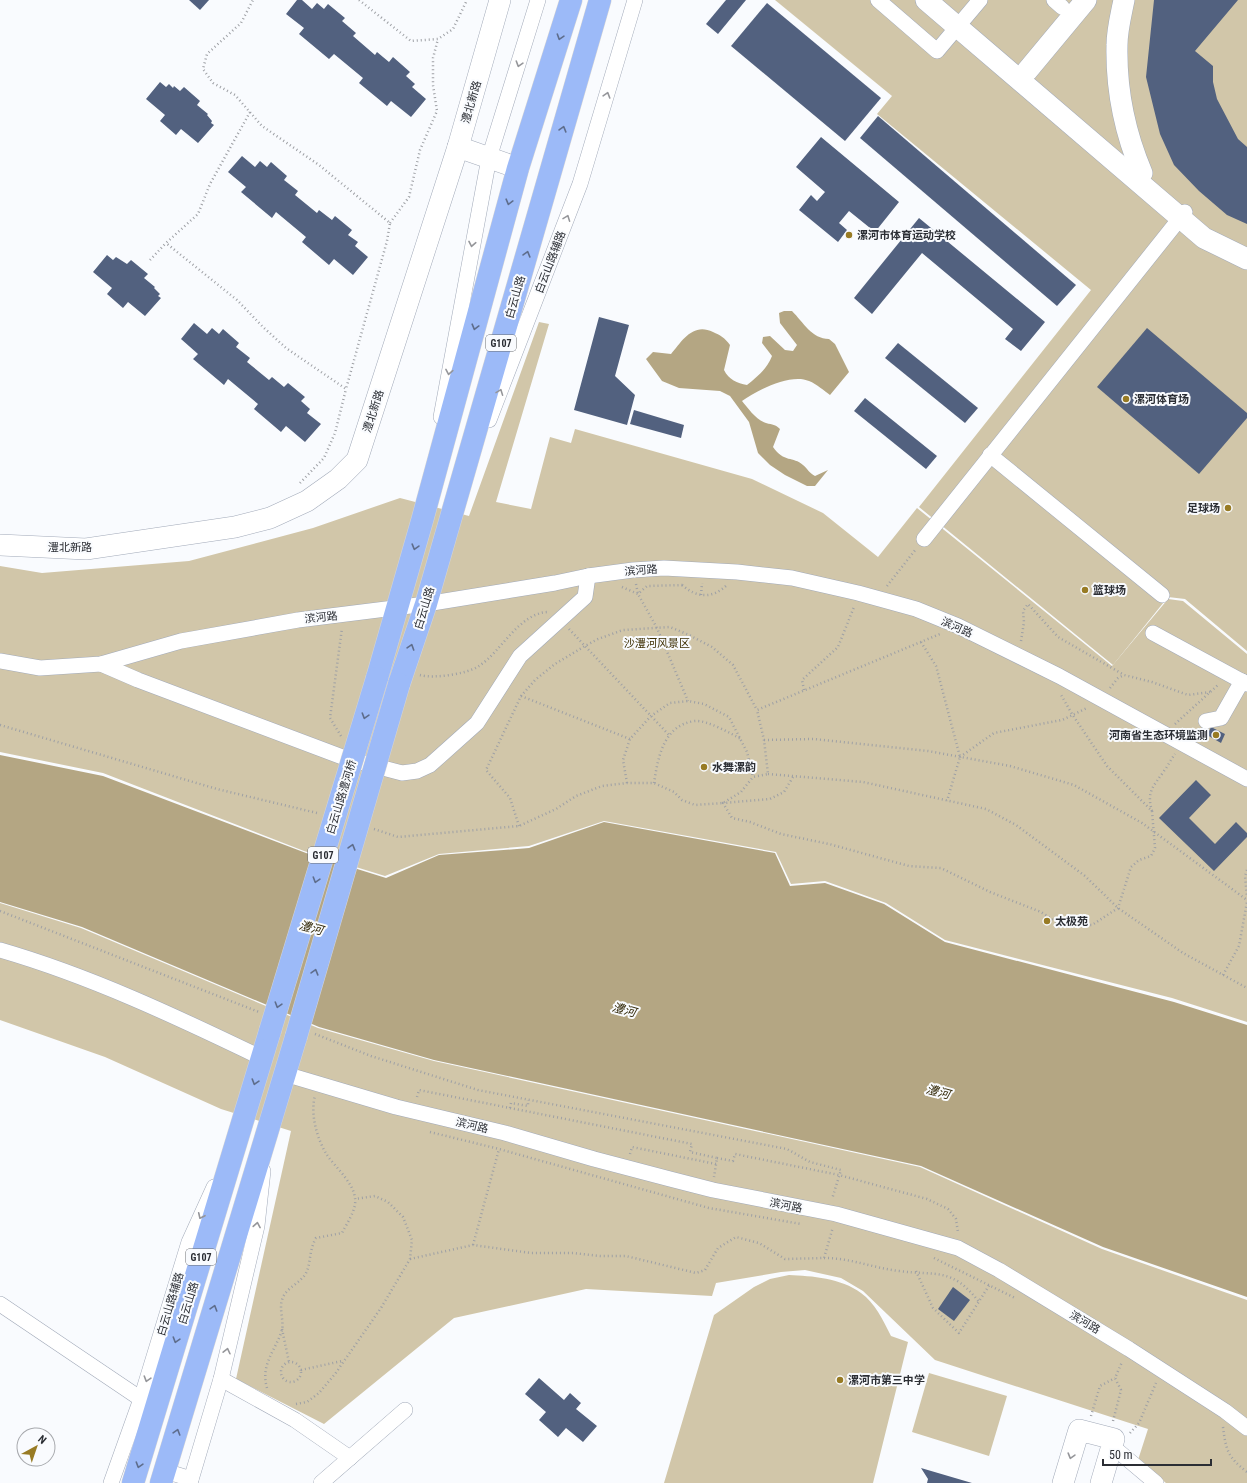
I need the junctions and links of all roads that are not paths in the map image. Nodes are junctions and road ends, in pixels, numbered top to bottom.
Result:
1 (500, 0) edge
2 (538, 0) edge
3 (571, 0) edge
4 (600, 0) edge
5 (635, 0) edge
6 (878, 0) edge
7 (926, 0) edge
8 (943, 0) edge
9 (980, 0) edge
10 (1086, 0) edge
11 (1124, 0) edge
12 (961, 22) junction
13 (1027, 71) junction
14 (458, 147) junction
15 (489, 158) junction
16 (518, 168) junction
17 (1142, 173) junction
18 (1183, 215) junction
19 (1247, 252) edge
20 (1247, 259) edge
21 (990, 455) junction
22 (450, 520) junction
23 (422, 521) junction
24 (924, 539) road end
25 (0, 545) edge
26 (588, 576) junction
27 (1162, 594) dead end
28 (426, 604) junction
29 (397, 608) junction
30 (1153, 633) dead end
31 (0, 661) edge
32 (101, 664) junction
33 (1240, 680) edge
34 (1206, 720) dead end
35 (1247, 779) edge
36 (0, 950) edge
37 (265, 1022) joint
38 (262, 1058) junction
39 (285, 1074) junction
40 (240, 1129) junction
41 (268, 1129) junction
42 (0, 1304) edge
43 (221, 1379) junction
44 (141, 1399) junction
45 (405, 1410) dead end
46 (1247, 1428) edge
47 (1113, 1443) junction
48 (350, 1458) junction
49 (163, 1477) edge
50 (191, 1481) edge
51 (111, 1483) edge
52 (133, 1483) edge
53 (321, 1483) edge
54 (1063, 1483) edge
55 (1101, 1483) edge
56 (1156, 1483) edge

1 - 14 street, 澧北新路
2 -> 15 street
3 -> 16 highway, G107
22 -> 4 highway, 白云山路 / G107
22 -> 5 street, 白云山路辅路
6 - 12 street
7 - 12 street
8 - 12 street
9 - 12 street
10 - 13 street
11 - 17 street
12 - 13 street
12 - 18 street
13 - 17 street
14 - 15 street
14 - 25 street, 澧北新路
15 - 16 street
15 -> 23 street
16 -> 23 highway, G107
17 - 18 street
18 - 19 street
18 - 20 street
18 - 21 street
21 - 24 street
21 - 27 street
22 - 28 highway, 白云山路 / G107
23 -> 29 highway, G107
26 - 28 street, 滨河路
26 - 32 street
26 - 35 street, 滨河路
28 - 29 street, 滨河路
39 -> 28 highway, 白云山路 / G107, bridge
29 - 32 street, 滨河路
29 -> 37 highway, 白云山路澧河桥 / G107, bridge
30 - 33 street
31 - 32 street, 滨河路
33 - 34 street
36 - 38 street
37 - 38 highway, 白云山路 / G107
38 -> 40 highway, 白云山路 / G107
39 - 41 highway, G107
39 - 46 street, 滨河路
40 -> 44 street, 白云山路辅路
40 -> 52 highway, 白云山路 / G107
43 -> 41 street
49 -> 41 highway, G107
42 - 44 street
43 - 48 street
43 - 50 street
44 - 51 street, 白云山路辅路
45 - 48 street
47 -> 54 street
47 - 55 street
47 - 56 street
48 - 53 street
49 - 50 street

